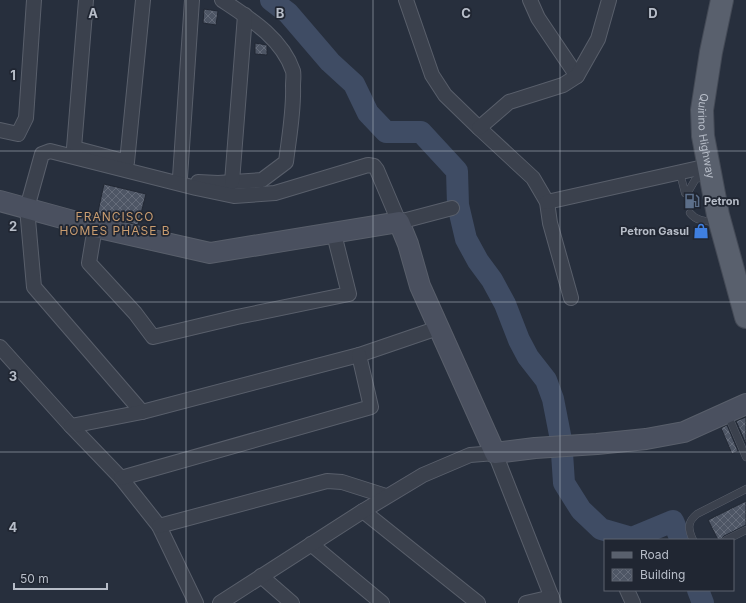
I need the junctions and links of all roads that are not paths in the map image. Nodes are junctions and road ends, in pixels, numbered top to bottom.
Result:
1 (34, 0) edge
2 (86, 0) edge
3 (142, 0) edge
4 (192, 0) edge
5 (222, 0) edge
6 (406, 0) edge
7 (530, 0) edge
8 (609, 0) edge
9 (722, 0) edge
10 (245, 15) junction
11 (577, 76) junction
12 (479, 128) junction
13 (0, 130) edge
14 (127, 162) junction
15 (709, 169) junction
16 (680, 173) junction
17 (180, 177) junction
18 (232, 182) junction
19 (0, 201) edge
20 (547, 202) junction
21 (27, 208) junction
22 (452, 208) dead end
23 (690, 213) dead end
24 (399, 222) junction
25 (720, 222) junction
26 (95, 226) junction
27 (334, 234) junction
28 (571, 298) dead end
29 (746, 317) edge
30 (438, 328) junction
31 (0, 348) edge
32 (359, 355) junction
33 (746, 404) edge
34 (142, 412) junction
35 (727, 413) junction
36 (71, 426) junction
37 (495, 453) junction
38 (746, 457) edge
39 (121, 478) junction
40 (746, 489) edge
41 (386, 496) junction
42 (363, 511) junction
43 (159, 526) junction
44 (746, 530) edge
45 (693, 539) edge
46 (728, 539) edge
47 (311, 544) junction
48 (261, 576) junction
49 (627, 591) edge
50 (553, 600) edge
51 (196, 603) edge
52 (220, 603) edge
53 (292, 603) edge
54 (382, 603) edge
55 (478, 603) edge
56 (526, 603) edge
57 (633, 603) edge

1 - 13 street
2 - 14 street
3 - 14 street
4 - 17 street
5 - 10 street
6 - 12 street
7 - 11 street
8 - 11 street
9 - 15 main road, Quirino Highway
10 - 18 street
10 - 18 street
11 - 12 street
12 - 20 street
14 - 17 street
15 - 16 street
15 - 16 lane
15 - 25 main road, Quirino Highway
16 - 20 street
17 - 18 street
19 - 21 street
20 - 28 street
21 - 24 street
21 - 26 street
21 - 34 street
22 - 24 street
23 - 25 lane
24 - 27 street
24 - 30 street
25 - 29 main road, Quirino Highway
26 - 27 street
26 - 27 street
30 - 32 street
30 - 37 street
31 - 36 street
32 - 34 street
32 - 39 street
33 - 35 street
34 - 36 street
35 - 37 street
35 - 38 lane
36 - 39 street
37 - 41 street
37 - 50 street
39 - 43 street
40 - 45 lane
41 - 42 street
41 - 43 street
42 - 47 street
42 - 55 street
43 - 51 street
44 - 46 lane
47 - 48 street
47 - 54 street
48 - 52 street
48 - 53 street
49 - 57 street
50 - 56 street

